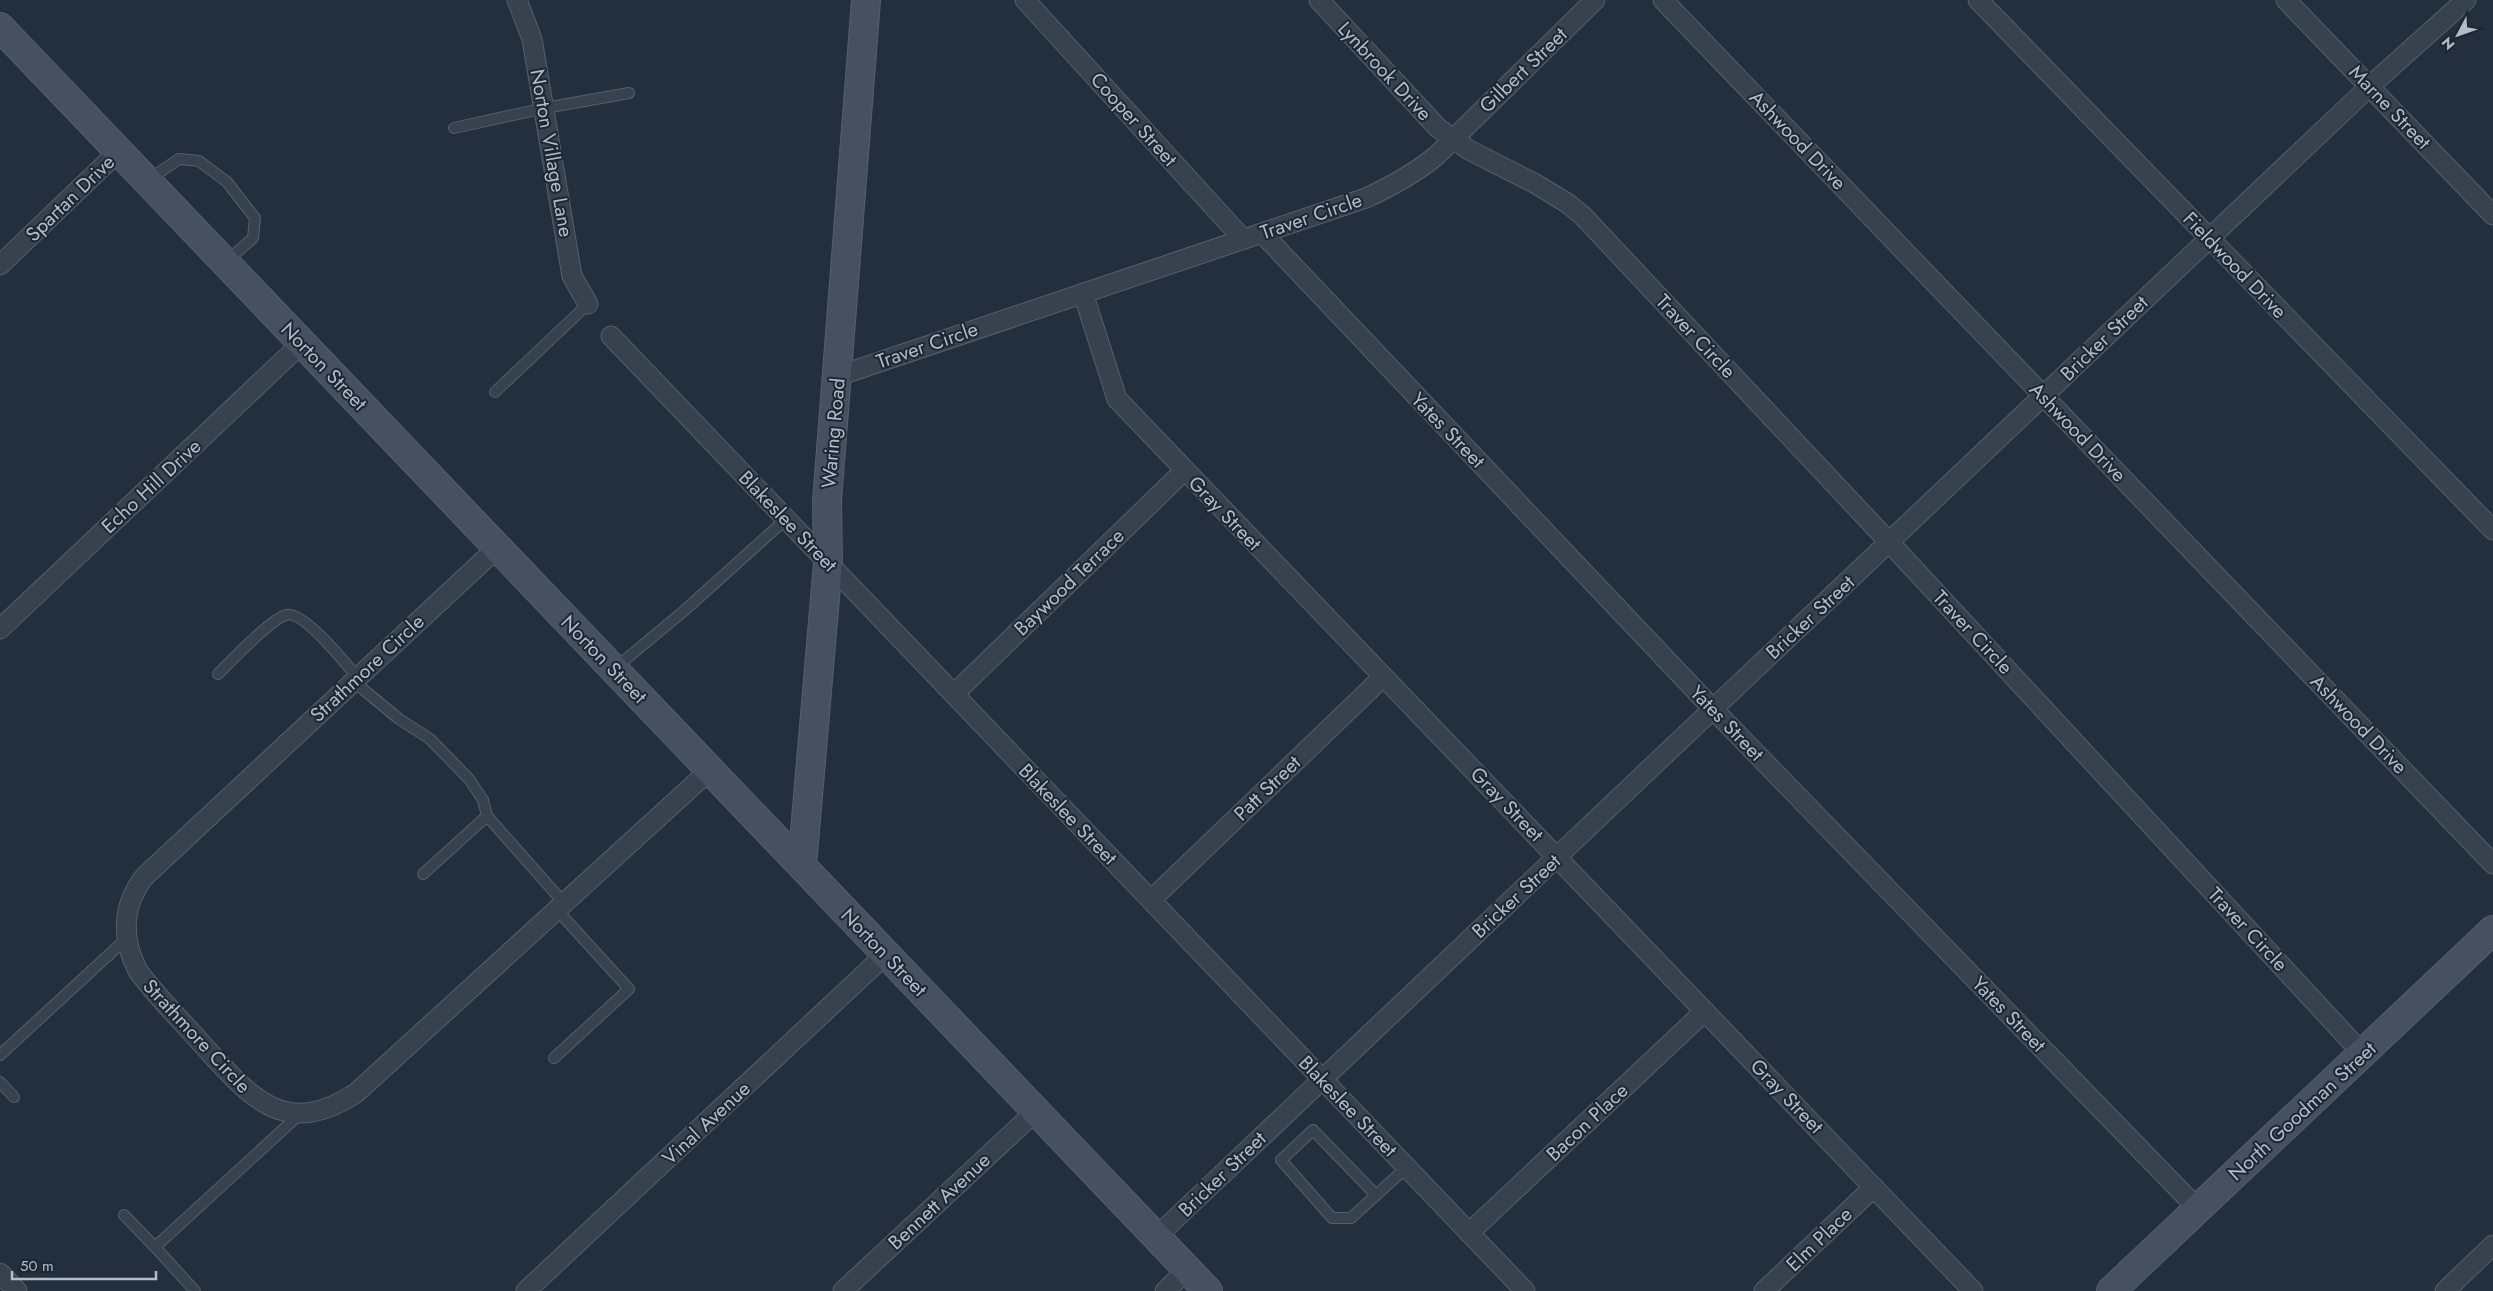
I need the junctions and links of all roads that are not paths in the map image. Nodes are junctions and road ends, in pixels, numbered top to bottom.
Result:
1 (517, 0) edge
2 (866, 0) edge
3 (1025, 0) edge
4 (1319, 0) edge
5 (1595, 0) edge
6 (1663, 0) edge
7 (1978, 0) edge
8 (2286, 0) edge
9 (2466, 0) edge
10 (0, 27) edge
11 (2370, 86) junction
12 (629, 94) dead end
13 (545, 108) junction
14 (454, 128) dead end
15 (1452, 140) junction
16 (119, 151) junction
17 (147, 180) junction
18 (2493, 215) edge
19 (1262, 233) junction
20 (2209, 238) junction
21 (1243, 239) junction
22 (225, 263) junction
23 (0, 265) edge
24 (1083, 293) junction
25 (588, 304) joint
26 (611, 336) dead end
27 (302, 343) junction
28 (838, 376) junction
29 (495, 392) dead end
30 (2043, 396) junction
31 (1184, 470) junction
32 (786, 520) junction
33 (2493, 530) edge
34 (1889, 542) junction
35 (498, 548) junction
36 (828, 563) junction
37 (0, 629) edge
38 (614, 669) junction
39 (218, 674) dead end
40 (1382, 677) junction
41 (355, 679) junction
42 (954, 694) junction
43 (1713, 709) junction
44 (710, 770) junction
45 (487, 816) junction
46 (1558, 856) junction
47 (2493, 864) edge
48 (802, 866) junction
49 (423, 874) dead end
50 (1151, 900) junction
51 (561, 906) junction
52 (2493, 930) edge
53 (126, 940) junction
54 (886, 954) junction
55 (1705, 1011) junction
56 (2363, 1054) junction
57 (0, 1055) edge
58 (554, 1058) dead end
59 (1322, 1079) junction
60 (0, 1082) edge
61 (14, 1097) dead end
62 (1036, 1111) junction
63 (300, 1114) junction
64 (1407, 1167) junction
65 (1874, 1187) junction
66 (1376, 1196) junction
67 (2198, 1209) junction
68 (124, 1215) dead end
69 (1469, 1233) junction
70 (1156, 1237) junction
71 (2493, 1245) edge
72 (155, 1247) junction
73 (1187, 1270) junction
74 (0, 1273) edge
75 (17, 1291) edge
76 (196, 1291) edge
77 (526, 1291) edge
78 (843, 1291) edge
79 (1165, 1291) edge
80 (1208, 1291) edge
81 (1525, 1291) edge
82 (1764, 1291) edge
83 (1974, 1291) edge
84 (2111, 1291) edge
85 (2445, 1291) edge

1 - 13 street, Norton Village Lane
2 - 28 main road, Waring Road
3 - 21 street, Cooper Street
4 - 15 street, Lynbrook Drive
5 - 15 street, Gilbert Street
6 - 30 street, Ashwood Drive
7 - 20 street, Fieldwood Drive
8 - 11 street, Marne Street
9 - 11 street, Bricker Street
10 - 16 main road, Norton Street
11 - 18 street, Marne Street
11 - 20 street, Bricker Street
12 - 13 lane
13 - 14 lane
13 - 25 street, Norton Village Lane
15 - 19 street, Traver Circle
15 - 34 street, Traver Circle
16 - 17 main road, Norton Street
16 - 23 street, Spartan Drive
17 - 22 main road, Norton Street
17 - 22 lane
19 - 21 street, Traver Circle
19 - 43 street, Yates Street
20 - 30 street, Bricker Street
20 - 33 street, Fieldwood Drive
21 - 24 street, Traver Circle
22 - 27 main road, Norton Street
24 - 28 street, Traver Circle
24 - 31 street, Gray Street
25 - 29 lane
26 - 32 street, Blakeslee Street
27 - 35 main road, Norton Street
27 - 37 street, Echo Hill Drive
28 - 36 main road, Waring Road
30 - 34 street, Bricker Street
30 - 47 street, Ashwood Drive
31 - 40 street, Gray Street
31 - 42 street, Baywood Terrace
32 - 36 street, Blakeslee Street
32 - 38 lane
34 - 43 street, Bricker Street
34 - 56 street, Traver Circle
35 - 38 main road, Norton Street
35 - 41 street, Strathmore Circle
36 - 42 street, Blakeslee Street
36 - 48 main road, Waring Road
38 - 44 main road, Norton Street
39 - 41 lane
40 - 46 street, Gray Street
40 - 50 street, Patt Street
41 - 45 lane
41 - 53 street, Strathmore Circle
42 - 50 street, Blakeslee Street
43 - 46 street, Bricker Street
43 - 67 street, Yates Street
44 - 48 main road, Norton Street
44 - 51 street, Strathmore Circle
45 - 49 lane
45 - 51 lane
46 - 55 street, Gray Street
46 - 59 street, Bricker Street
48 - 54 main road, Norton Street
50 - 59 street, Blakeslee Street
51 - 58 lane
51 - 63 street, Strathmore Circle
52 - 56 main road, North Goodman Street
53 - 57 lane
53 - 63 street, Strathmore Circle
54 - 62 main road, Norton Street
54 - 77 street, Vinal Avenue
55 - 65 street, Gray Street
55 - 69 street, Bacon Place
56 - 67 main road, North Goodman Street
59 - 64 street, Blakeslee Street
59 - 70 street, Bricker Street
60 - 61 lane
62 - 70 main road, Norton Street
62 - 78 street, Bennett Avenue
63 - 72 lane
64 - 66 lane
64 - 69 street, Blakeslee Street
65 - 82 street, Elm Place
65 - 83 street, Gray Street
66 - 66 lane
67 - 84 main road, North Goodman Street
68 - 72 lane
69 - 81 street, Blakeslee Street
70 - 73 main road, Norton Street
71 - 85 street
72 - 76 lane
73 - 79 street
73 - 80 main road, Norton Street
74 - 75 street

